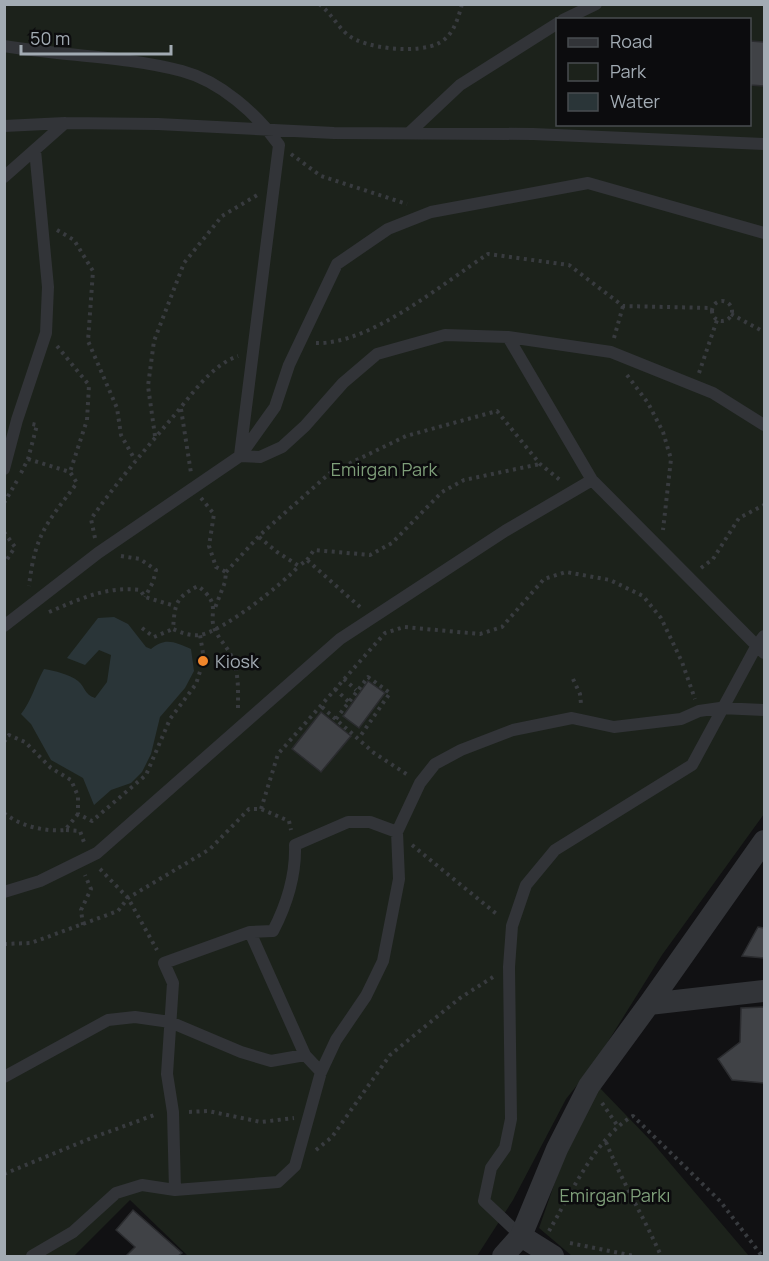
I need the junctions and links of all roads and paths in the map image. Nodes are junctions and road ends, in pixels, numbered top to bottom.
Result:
1 (320, 4) edge
2 (462, 4) edge
3 (596, 4) edge
4 (567, 18) edge
5 (556, 24) edge
6 (4, 46) edge
7 (65, 123) junction
8 (4, 126) edge
9 (267, 128) junction
10 (409, 133) junction
11 (765, 144) edge
12 (279, 146) junction
13 (35, 150) junction
14 (4, 177) edge
15 (274, 188) junction
16 (431, 212) junction
17 (41, 221) junction
18 (765, 233) edge
19 (623, 306) junction
20 (712, 308) junction
21 (731, 314) junction
22 (717, 320) junction
23 (765, 332) edge
24 (46, 333) junction
25 (508, 337) junction
26 (301, 342) junction
27 (253, 351) junction
28 (611, 352) junction
29 (694, 386) junction
30 (180, 409) junction
31 (765, 425) edge
32 (155, 436) junction
33 (240, 456) junction
34 (28, 459) dead end
35 (135, 460) junction
36 (540, 464) junction
37 (4, 469) edge
38 (70, 472) junction
39 (592, 480) junction
40 (193, 488) junction
41 (572, 490) junction
42 (765, 505) edge
43 (4, 532) edge
44 (259, 536) junction
45 (658, 548) junction
46 (103, 550) junction
47 (307, 560) junction
48 (4, 564) edge
49 (299, 566) junction
50 (226, 572) junction
51 (689, 578) junction
52 (145, 597) junction
53 (29, 604) junction
54 (175, 606) junction
55 (215, 608) junction
56 (372, 618) junction
57 (4, 626) edge
58 (142, 628) dead end
59 (173, 629) junction
60 (214, 631) junction
61 (200, 635) junction
62 (762, 645) edge
63 (344, 679) junction
64 (573, 679) dead end
65 (335, 689) junction
66 (356, 690) junction
67 (349, 702) junction
68 (322, 706) junction
69 (720, 708) junction
70 (765, 710) edge
71 (699, 711) junction
72 (336, 719) junction
73 (582, 720) junction
74 (238, 730) junction
75 (359, 738) junction
76 (4, 742) edge
77 (420, 783) junction
78 (261, 809) junction
79 (4, 813) edge
80 (78, 814) junction
81 (65, 830) junction
82 (397, 832) junction
83 (765, 841) edge
84 (295, 845) junction
85 (87, 859) junction
86 (4, 892) edge
87 (128, 898) junction
88 (83, 925) junction
89 (512, 926) junction
90 (250, 932) junction
91 (4, 944) edge
92 (164, 963) junction
93 (509, 967) junction
94 (765, 991) edge
95 (649, 1004) junction
96 (170, 1022) junction
97 (305, 1055) junction
98 (321, 1072) junction
99 (4, 1077) edge
100 (173, 1112) junction
101 (310, 1116) junction
102 (606, 1141) junction
103 (295, 1166) junction
104 (4, 1174) edge
105 (175, 1190) junction
106 (521, 1236) junction
107 (555, 1246) edge
108 (32, 1257) edge
109 (503, 1257) edge
110 (634, 1257) edge
111 (661, 1257) edge
112 (762, 1257) edge

1 - 2 path
3 - 4 lane
5 - 10 lane
6 - 9 lane
7 - 8 lane
7 - 9 lane
7 - 13 lane
9 - 10 lane
9 - 12 lane
10 - 11 lane
12 - 15 lane
12 - 16 path
13 - 14 lane
13 - 17 lane
15 - 27 lane
15 - 32 path
16 - 18 lane
16 - 26 lane
17 - 24 lane
17 - 35 path
19 - 20 path
19 - 26 path
19 - 28 path
20 - 21 path
20 - 22 path
21 - 22 path
21 - 23 path
22 - 29 path
24 - 37 lane
24 - 38 path
25 - 28 lane
25 - 33 lane
25 - 39 lane
26 - 33 lane
27 - 30 path
27 - 33 lane
28 - 29 lane
28 - 45 path
29 - 31 lane
30 - 32 path
30 - 40 path
32 - 35 path
33 - 40 lane
34 - 38 path
35 - 46 path
36 - 41 path
36 - 44 path
36 - 47 path
38 - 53 path
39 - 41 lane
39 - 45 lane
40 - 46 lane
40 - 50 path
41 - 56 lane
42 - 51 path
43 - 48 path
44 - 49 path
44 - 50 path
45 - 51 lane
46 - 52 path
46 - 53 lane
47 - 49 path
47 - 56 path
49 - 60 path
50 - 55 path
51 - 62 lane
52 - 53 path
52 - 54 path
53 - 57 lane
54 - 55 path
54 - 59 path
55 - 60 path
56 - 74 lane
58 - 59 path
59 - 61 path
60 - 61 path
60 - 74 path
61 - 80 path
62 - 69 lane
63 - 65 path
63 - 66 path
63 - 71 path
64 - 73 path
65 - 67 path
65 - 68 path
66 - 67 path
66 - 75 path
67 - 72 path
68 - 72 path
68 - 78 path
69 - 70 lane
69 - 71 lane
69 - 89 lane
71 - 73 lane
72 - 75 path
73 - 77 lane
74 - 85 lane
75 - 77 path
76 - 80 path
77 - 82 lane
78 - 84 path
78 - 87 path
79 - 81 path
80 - 81 path
81 - 85 path
82 - 84 lane
82 - 89 path
82 - 98 lane
83 - 95 street
84 - 90 lane
85 - 86 lane
85 - 87 path
85 - 88 path
87 - 88 path
87 - 92 path
88 - 91 path
89 - 93 lane
90 - 92 lane
90 - 97 lane
92 - 96 lane
93 - 103 path
93 - 106 lane
94 - 95 street
95 - 106 street
96 - 97 lane
96 - 99 lane
96 - 100 lane
97 - 98 lane
98 - 101 lane
100 - 101 path
100 - 104 path
100 - 105 lane
101 - 103 lane
102 - 107 path
102 - 111 path
102 - 112 path
103 - 105 lane
105 - 108 lane
106 - 107 street
106 - 109 street
107 - 110 path

